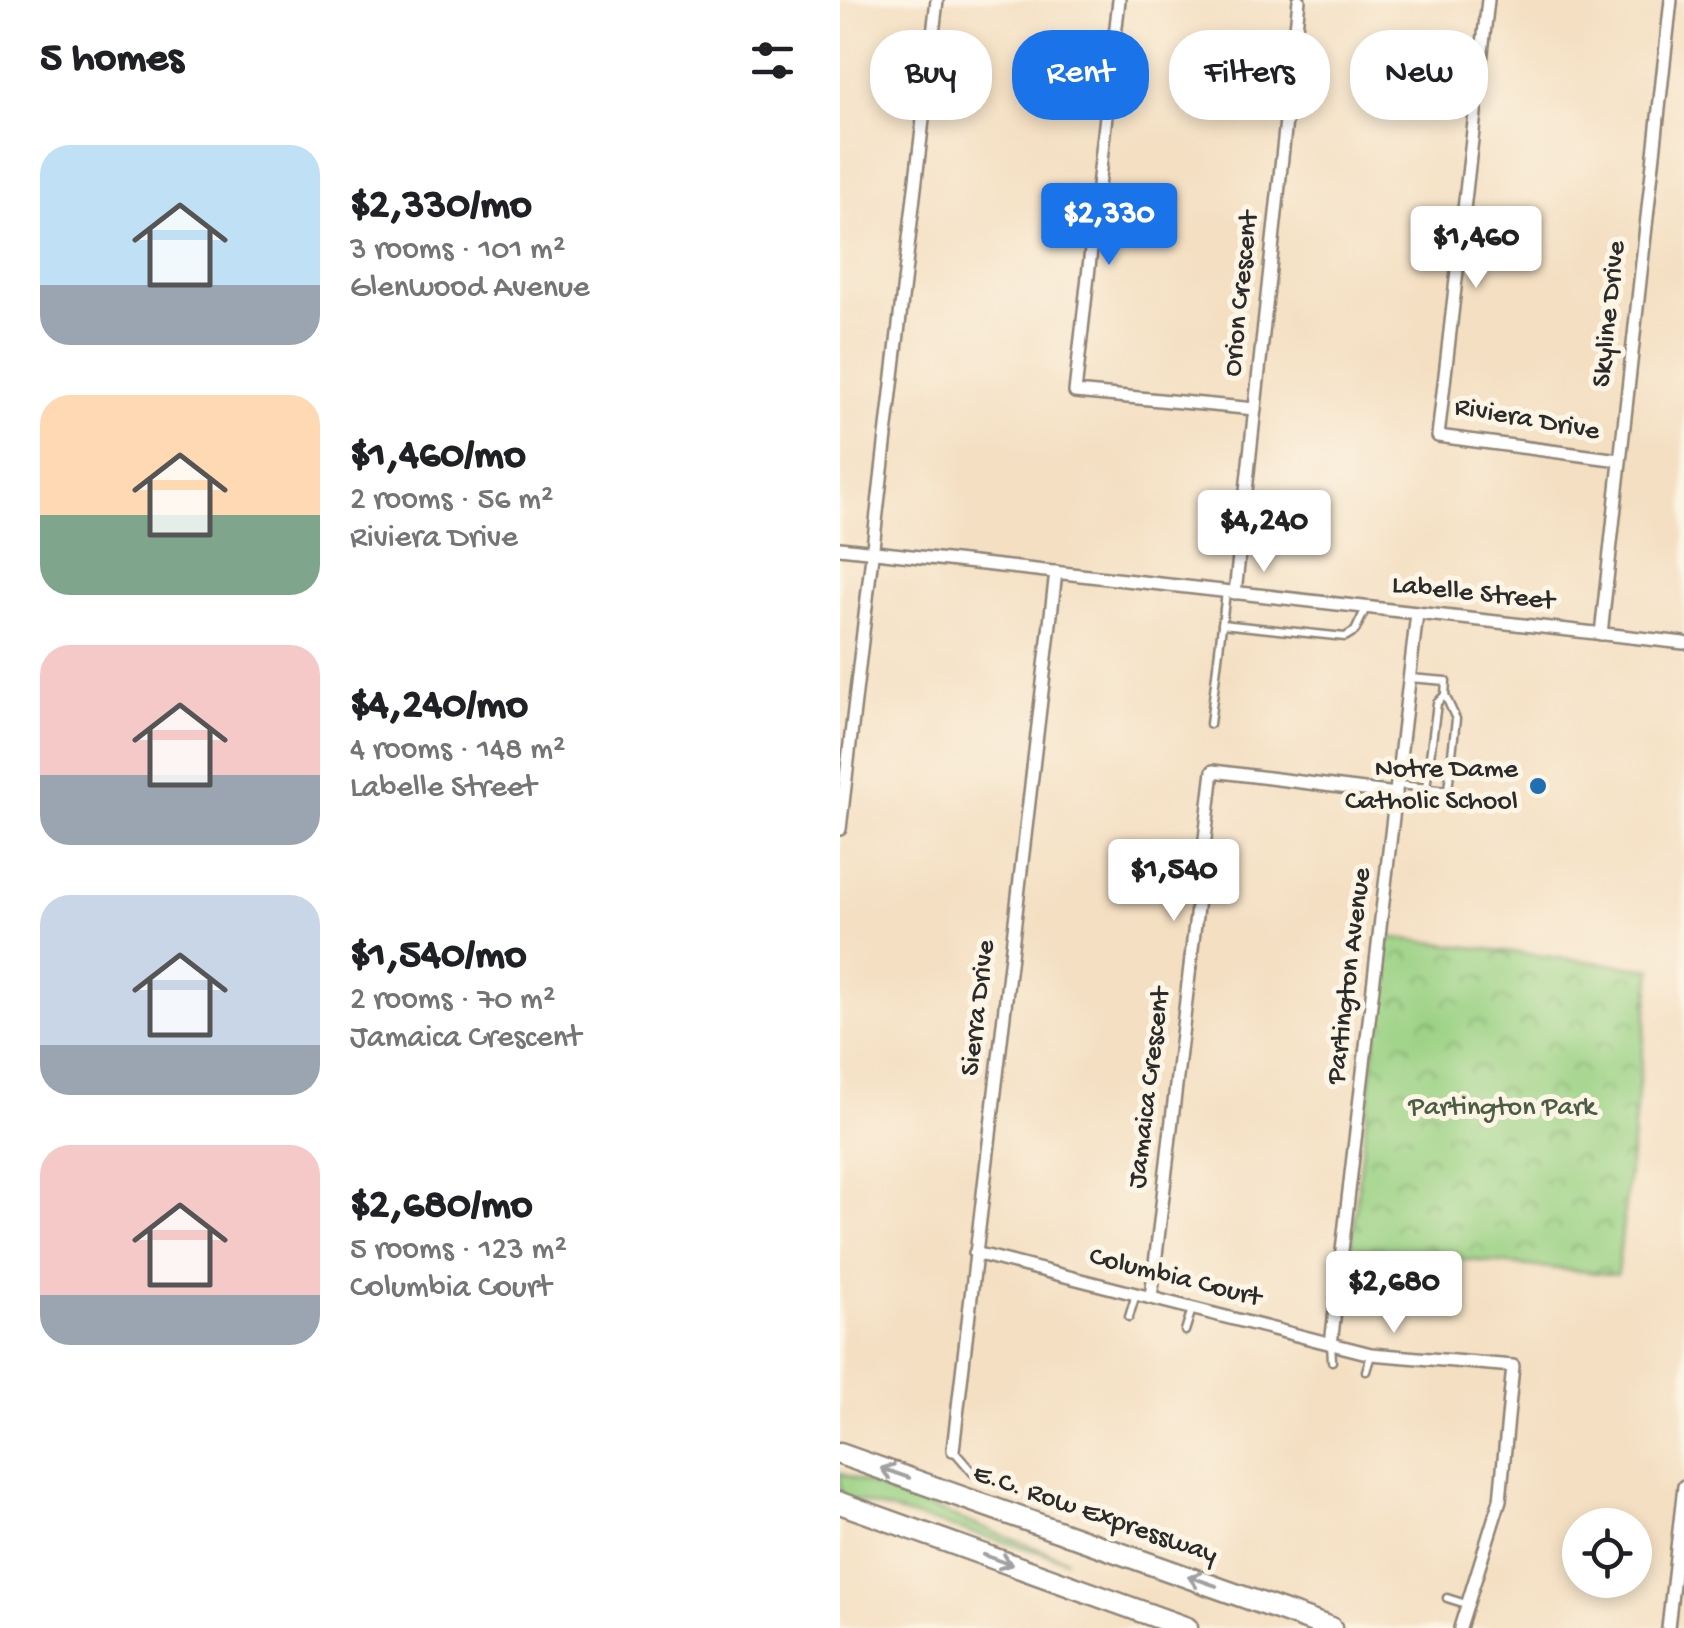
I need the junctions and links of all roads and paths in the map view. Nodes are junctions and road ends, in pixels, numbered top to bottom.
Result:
1 (937, 0) edge
2 (1119, 0) edge
3 (1299, 0) edge
4 (1488, 0) edge
5 (1671, 0) edge
6 (1255, 409) junction
7 (1619, 460) junction
8 (840, 548) edge
9 (872, 552) junction
10 (1056, 572) junction
11 (1230, 592) junction
12 (1367, 607) junction
13 (1417, 613) junction
14 (1222, 624) junction
15 (1601, 634) junction
16 (1684, 643) edge
17 (1409, 678) junction
18 (1445, 694) junction
19 (1210, 724) dead end
20 (1426, 788) junction
21 (1397, 789) junction
22 (840, 830) edge
23 (974, 1253) junction
24 (1136, 1294) junction
25 (1151, 1298) junction
26 (1192, 1308) junction
27 (1129, 1316) dead end
28 (1185, 1331) dead end
29 (1331, 1344) junction
30 (1371, 1354) junction
31 (1332, 1361) dead end
32 (1366, 1371) dead end
33 (954, 1450) joint
34 (840, 1454) edge
35 (973, 1473) dead end
36 (1684, 1486) edge
37 (840, 1503) edge
38 (1447, 1598) dead end
39 (1468, 1604) junction
40 (1187, 1628) edge
41 (1331, 1628) edge
42 (1460, 1628) edge
43 (1668, 1628) edge

1 - 9 street
2 - 6 street
3 - 6 street, Orion Crescent
4 - 7 street, Riviera Drive
5 - 7 street, Skyline Drive
6 - 11 street, Orion Crescent
7 - 15 street, Skyline Drive
8 - 9 street, Labelle Street
9 - 10 street, Labelle Street
9 - 22 street
10 - 11 street, Labelle Street
10 - 23 street, Sierra Drive
11 - 12 street, Labelle Street
11 - 14 lane
12 - 13 street, Labelle Street
12 - 14 lane
13 - 15 street, Labelle Street
13 - 17 street, Partington Avenue
14 - 19 lane
15 - 16 street, Labelle Street
17 - 18 lane
17 - 21 street, Partington Avenue
18 - 20 lane
18 - 20 lane
20 - 21 lane
21 - 25 street, Jamaica Crescent
21 - 29 street, Partington Avenue
23 - 24 street, Columbia Court
23 - 33 street, Sierra Drive
24 - 25 street, Columbia Court
24 - 27 lane
25 - 26 street, Columbia Court
26 - 28 lane
26 - 29 street, Columbia Court
29 - 30 street, Columbia Court
29 - 31 lane
30 - 32 lane
30 - 39 street, Columbia Court
33 - 35 lane
41 -> 34 highway, E.C. Row Expressway
36 - 43 street
37 -> 40 highway
38 - 39 lane
39 - 42 street, Columbia Court

